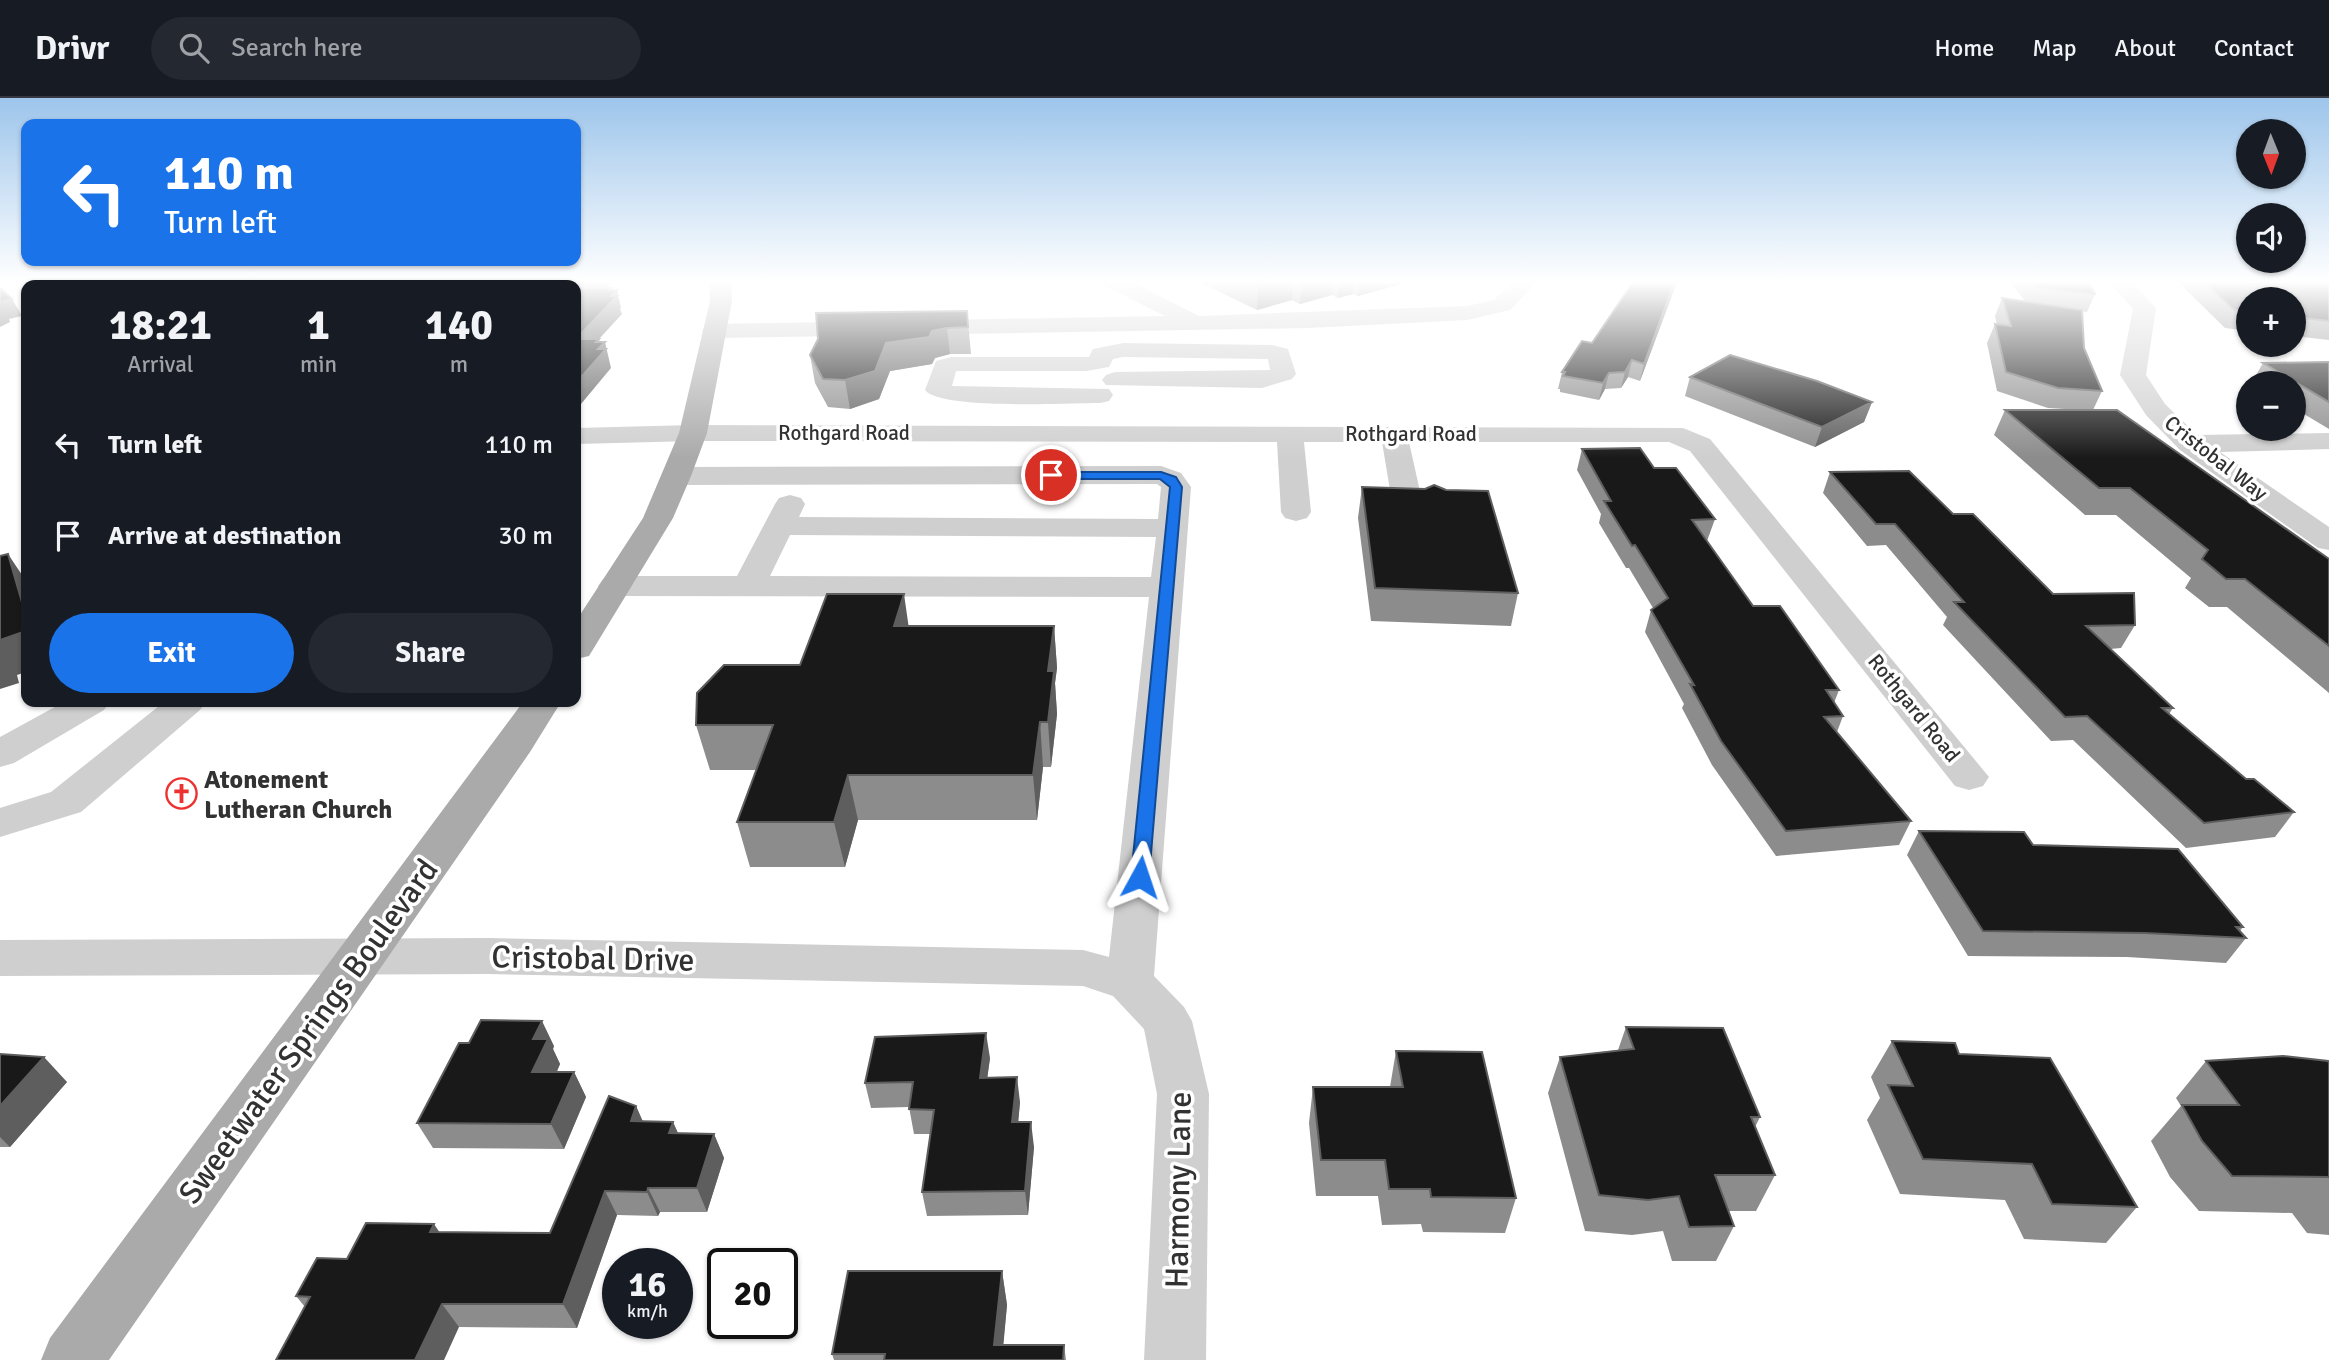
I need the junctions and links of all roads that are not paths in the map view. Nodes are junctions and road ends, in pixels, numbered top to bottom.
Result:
1 (712, 340) edge
2 (2139, 340) edge
3 (1100, 377) junction
4 (693, 433) junction
5 (1094, 434) junction
6 (1290, 434) junction
7 (1394, 434) junction
8 (581, 436) edge
9 (2329, 441) edge
10 (2190, 444) junction
11 (676, 476) junction
12 (804, 476) junction
13 (1406, 496) edge
14 (1296, 512) dead end
15 (778, 526) junction
16 (1173, 528) junction
17 (2329, 541) edge
18 (615, 586) junction
19 (749, 586) junction
20 (1168, 587) junction
21 (581, 640) edge
22 (82, 707) edge
23 (181, 707) edge
24 (539, 707) edge
25 (0, 754) edge
26 (1969, 777) dead end
27 (0, 823) edge
28 (360, 957) junction
29 (0, 958) edge
30 (1130, 982) junction
31 (1167, 1021) joint
32 (72, 1360) edge
33 (1175, 1360) edge

1 - 4 main road
2 - 10 street, Cristobal Way
3 - 3 street
3 - 3 street
3 - 5 street
4 - 5 street, Rothgard Road
4 - 8 street, Rothgard Road
4 - 11 main road
5 - 6 street, Rothgard Road
6 - 7 street, Rothgard Road
6 - 14 street
7 - 13 street
7 - 26 street, Rothgard Road
9 - 10 street
10 - 17 street, Cristobal Way
11 - 12 street
11 - 18 main road
12 - 15 street
12 - 16 street
15 - 16 street
15 - 19 street
16 - 20 street
18 - 19 street
18 - 21 main road
19 - 20 street
20 - 30 street
22 - 25 street
23 - 27 street
24 - 28 main road, Sweetwater Springs Boulevard
28 - 29 street, Cristobal Drive
28 - 30 street, Cristobal Drive
28 - 32 main road, Sweetwater Springs Boulevard
30 - 31 street, Cristobal Drive
31 - 33 street, Harmony Lane

